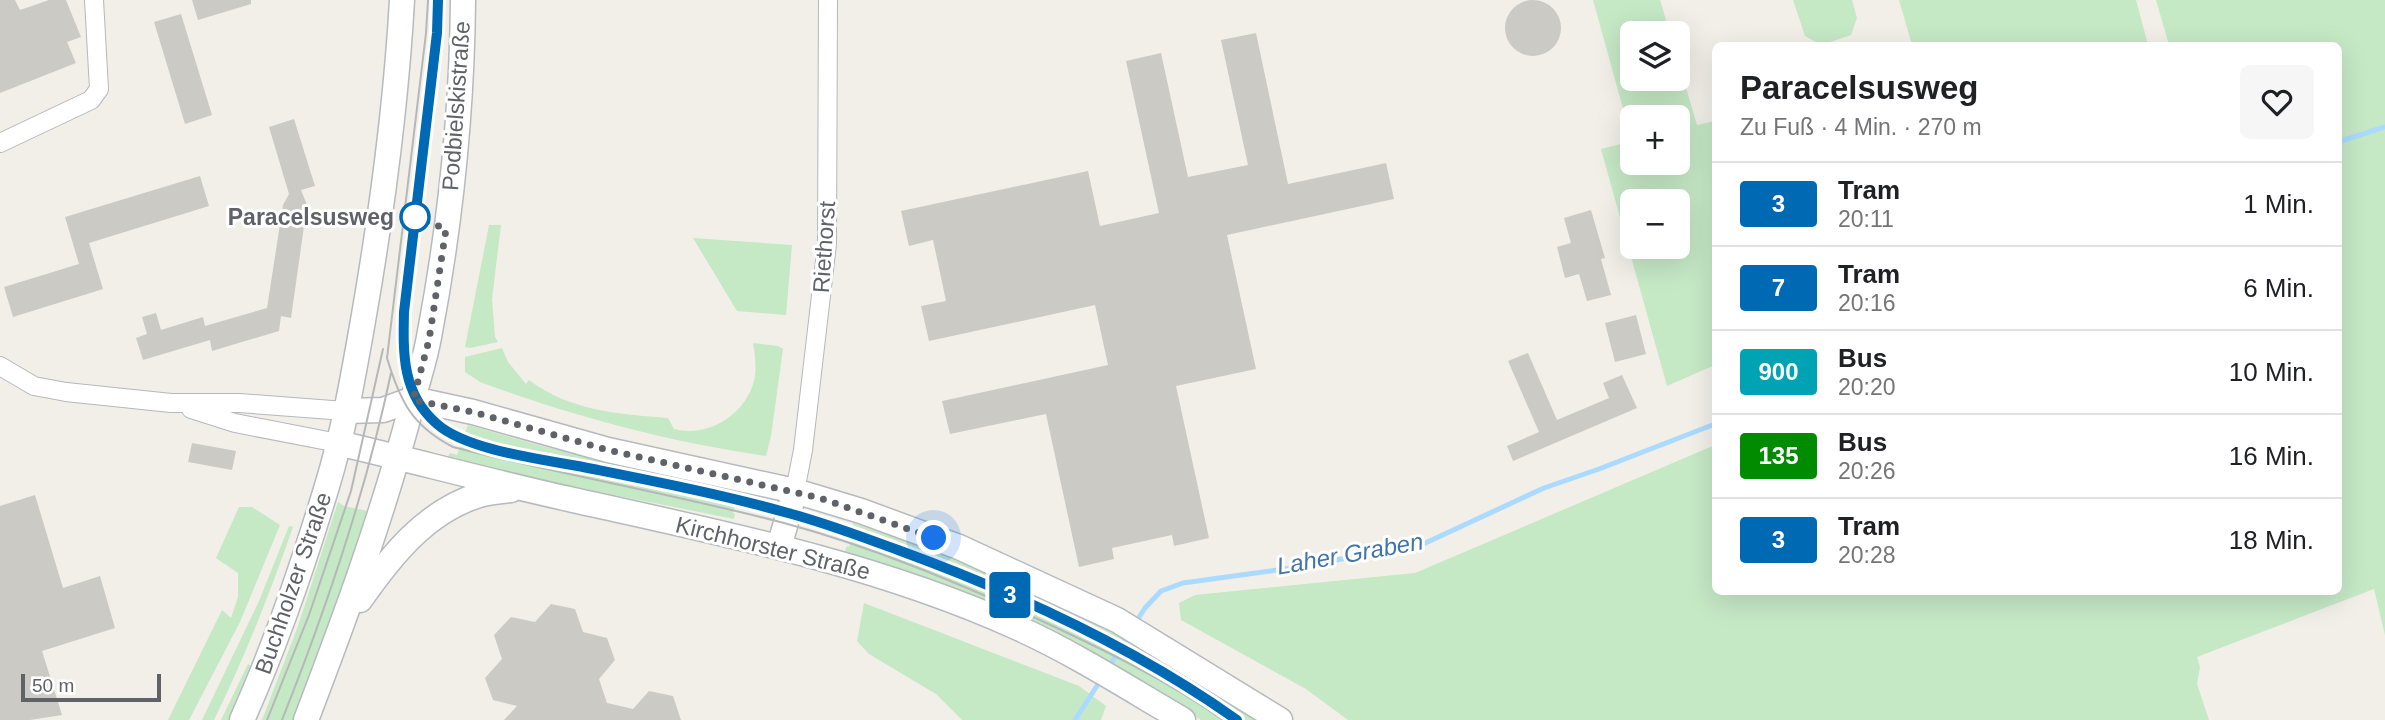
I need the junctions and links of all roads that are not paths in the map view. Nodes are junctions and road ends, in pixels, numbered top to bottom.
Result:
1 (94, 0) edge
2 (402, 0) edge
3 (463, 0) edge
4 (828, 0) edge
5 (0, 143) edge
6 (0, 366) edge
7 (413, 400) junction
8 (171, 403) junction
9 (345, 411) junction
10 (338, 443) junction
11 (398, 458) junction
12 (520, 488) junction
13 (795, 491) junction
14 (779, 547) junction
15 (343, 623) junction
16 (242, 720) edge
17 (306, 720) edge
18 (1182, 720) edge
19 (1279, 720) edge

1 - 5 street
2 - 9 main road
3 - 7 main road, Podbielskistraße
4 - 13 street, Riethorst
6 - 8 street
7 - 9 main road
7 - 11 main road, Podbielskistraße
7 - 13 main road
8 - 9 street
8 - 10 street
9 - 10 main road
10 - 11 main road, Kirchhorster Straße
10 - 16 main road, Buchholzer Straße
11 - 12 main road, Kirchhorster Straße
11 - 15 main road
12 - 14 main road, Kirchhorster Straße
12 - 15 main road
13 - 14 main road
13 - 19 main road
14 - 18 main road, Kirchhorster Straße
15 - 17 main road

